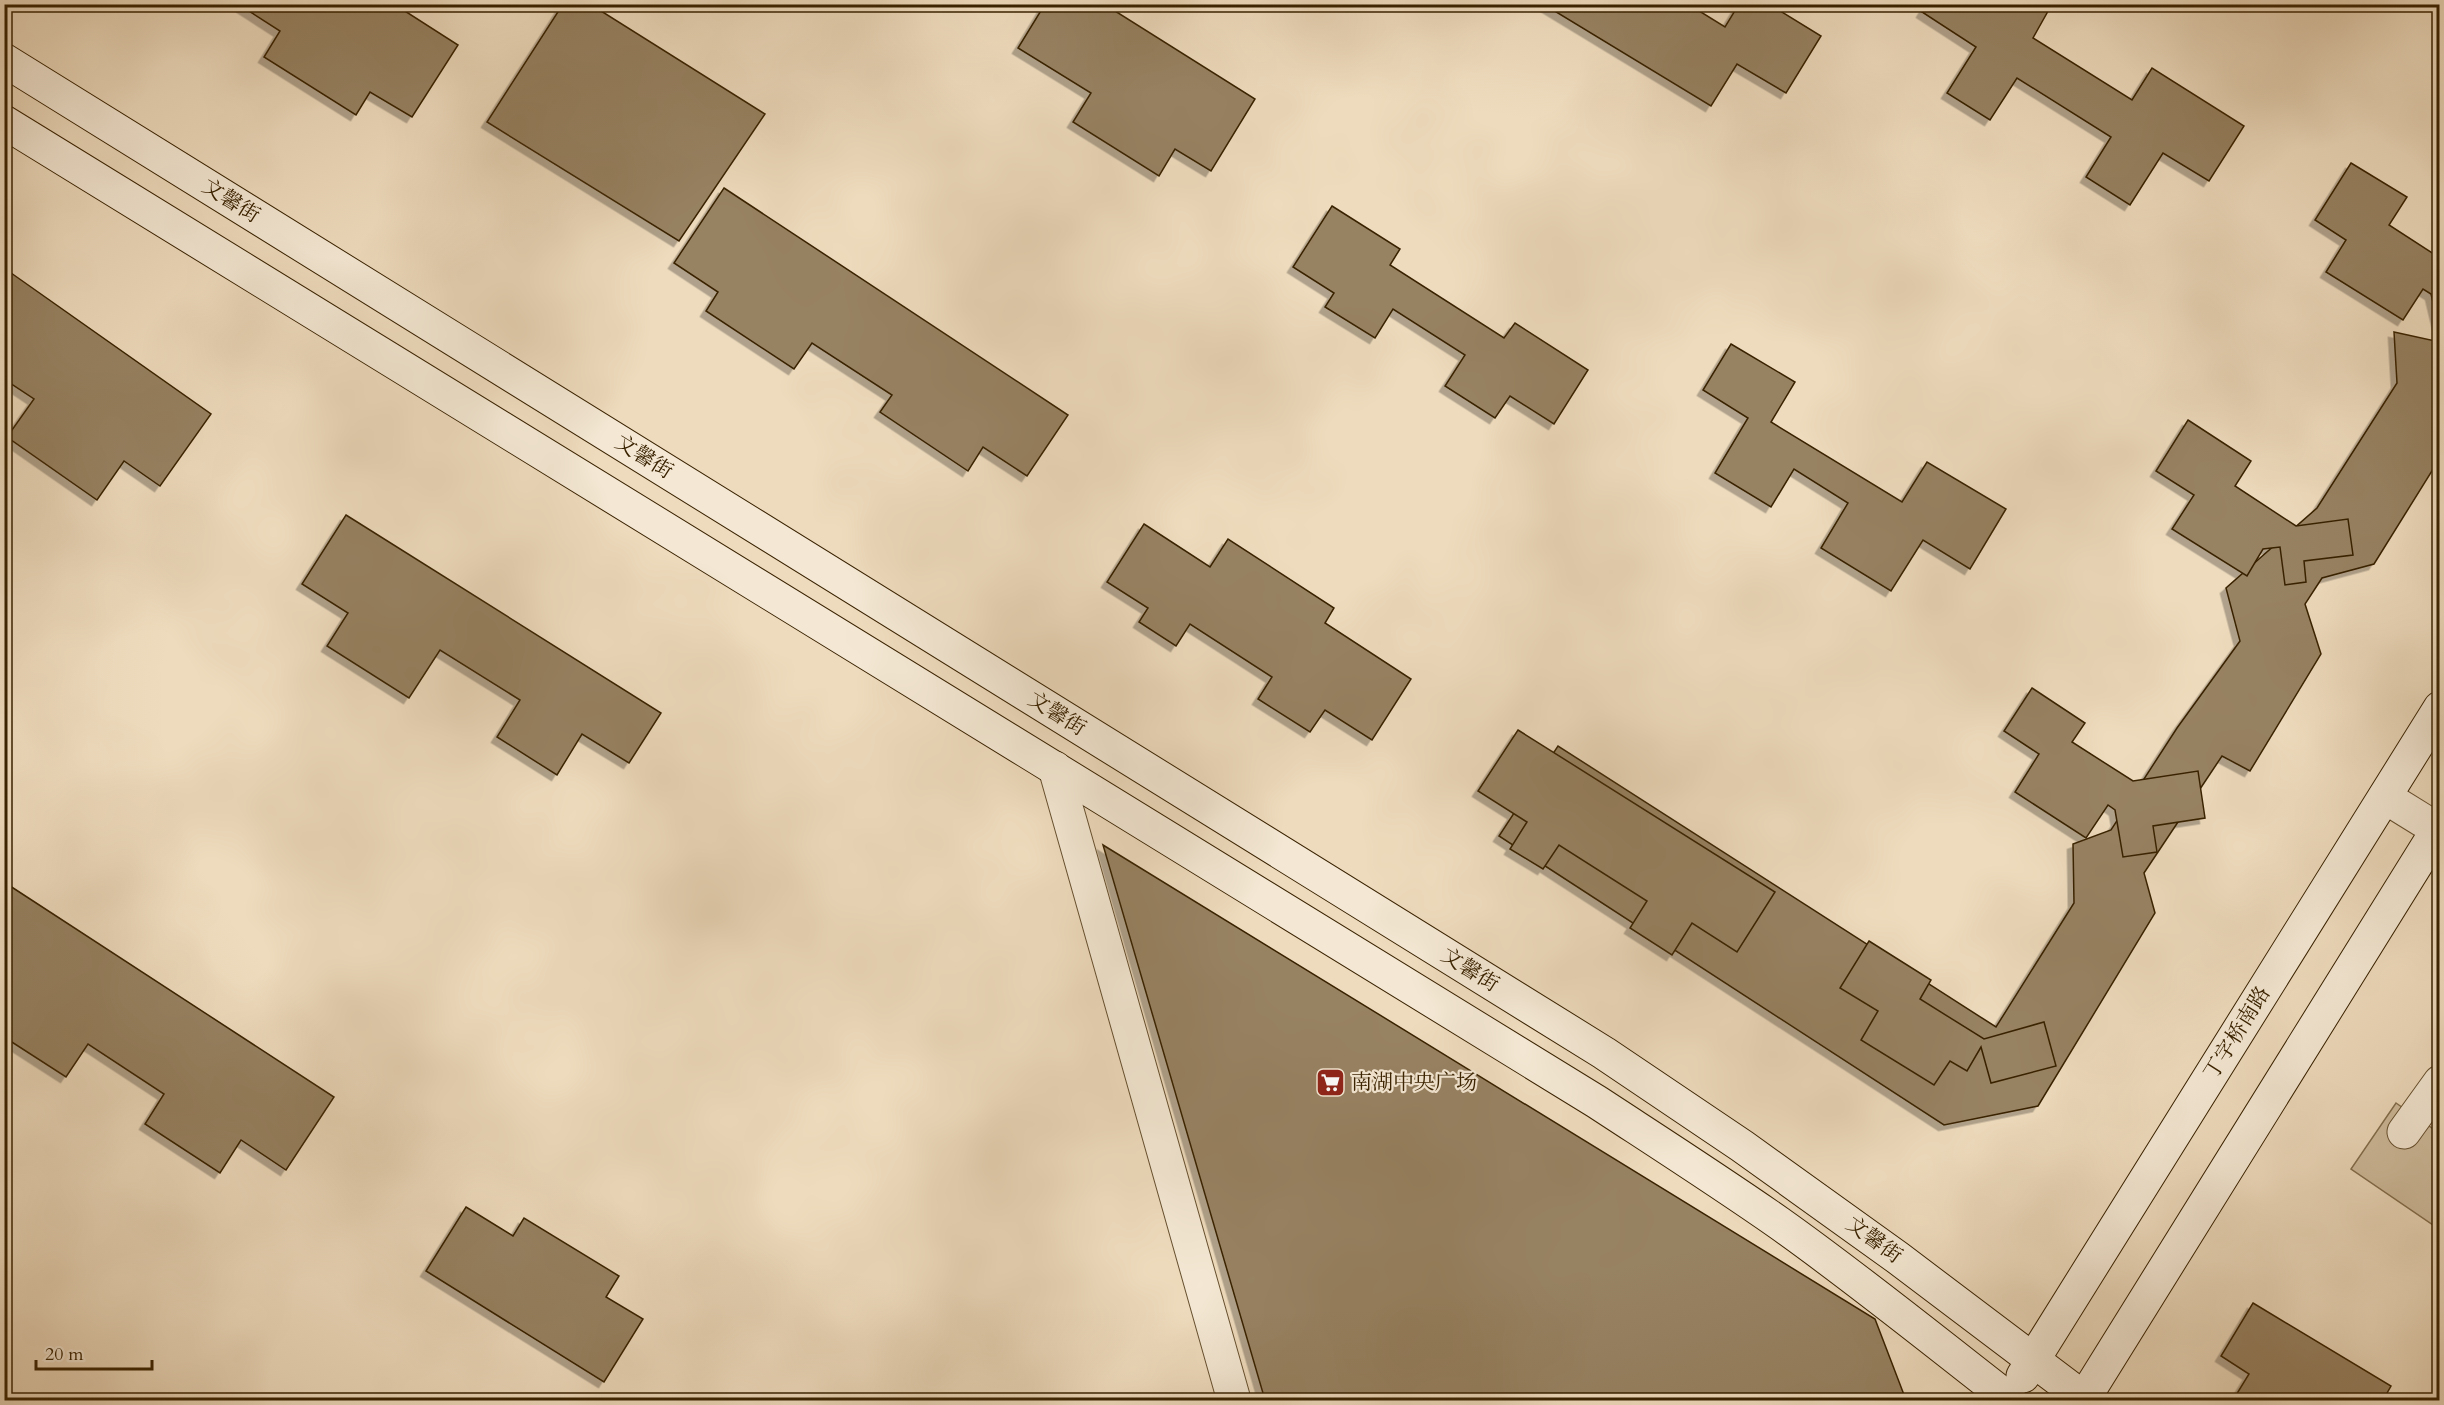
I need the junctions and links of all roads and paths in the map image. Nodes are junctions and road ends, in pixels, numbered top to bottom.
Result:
1 (4, 60) edge
2 (4, 122) edge
3 (2439, 708) edge
4 (1055, 768) junction
5 (2385, 797) junction
6 (2439, 829) edge
7 (2439, 1082) edge
8 (2404, 1132) dead end
9 (2033, 1359) junction
10 (2009, 1400) edge
11 (2085, 1400) edge
12 (1234, 1401) edge

1 - 9 main road, 文馨街
2 - 4 main road, 文馨街
3 - 5 main road, 丁字桥南路
4 - 10 main road, 文馨街
4 - 12 main road
5 - 6 main road
5 - 9 main road, 丁字桥南路
6 - 11 main road
7 - 8 main road
9 - 10 main road, 丁字桥南路
9 - 11 main road, 文馨街

